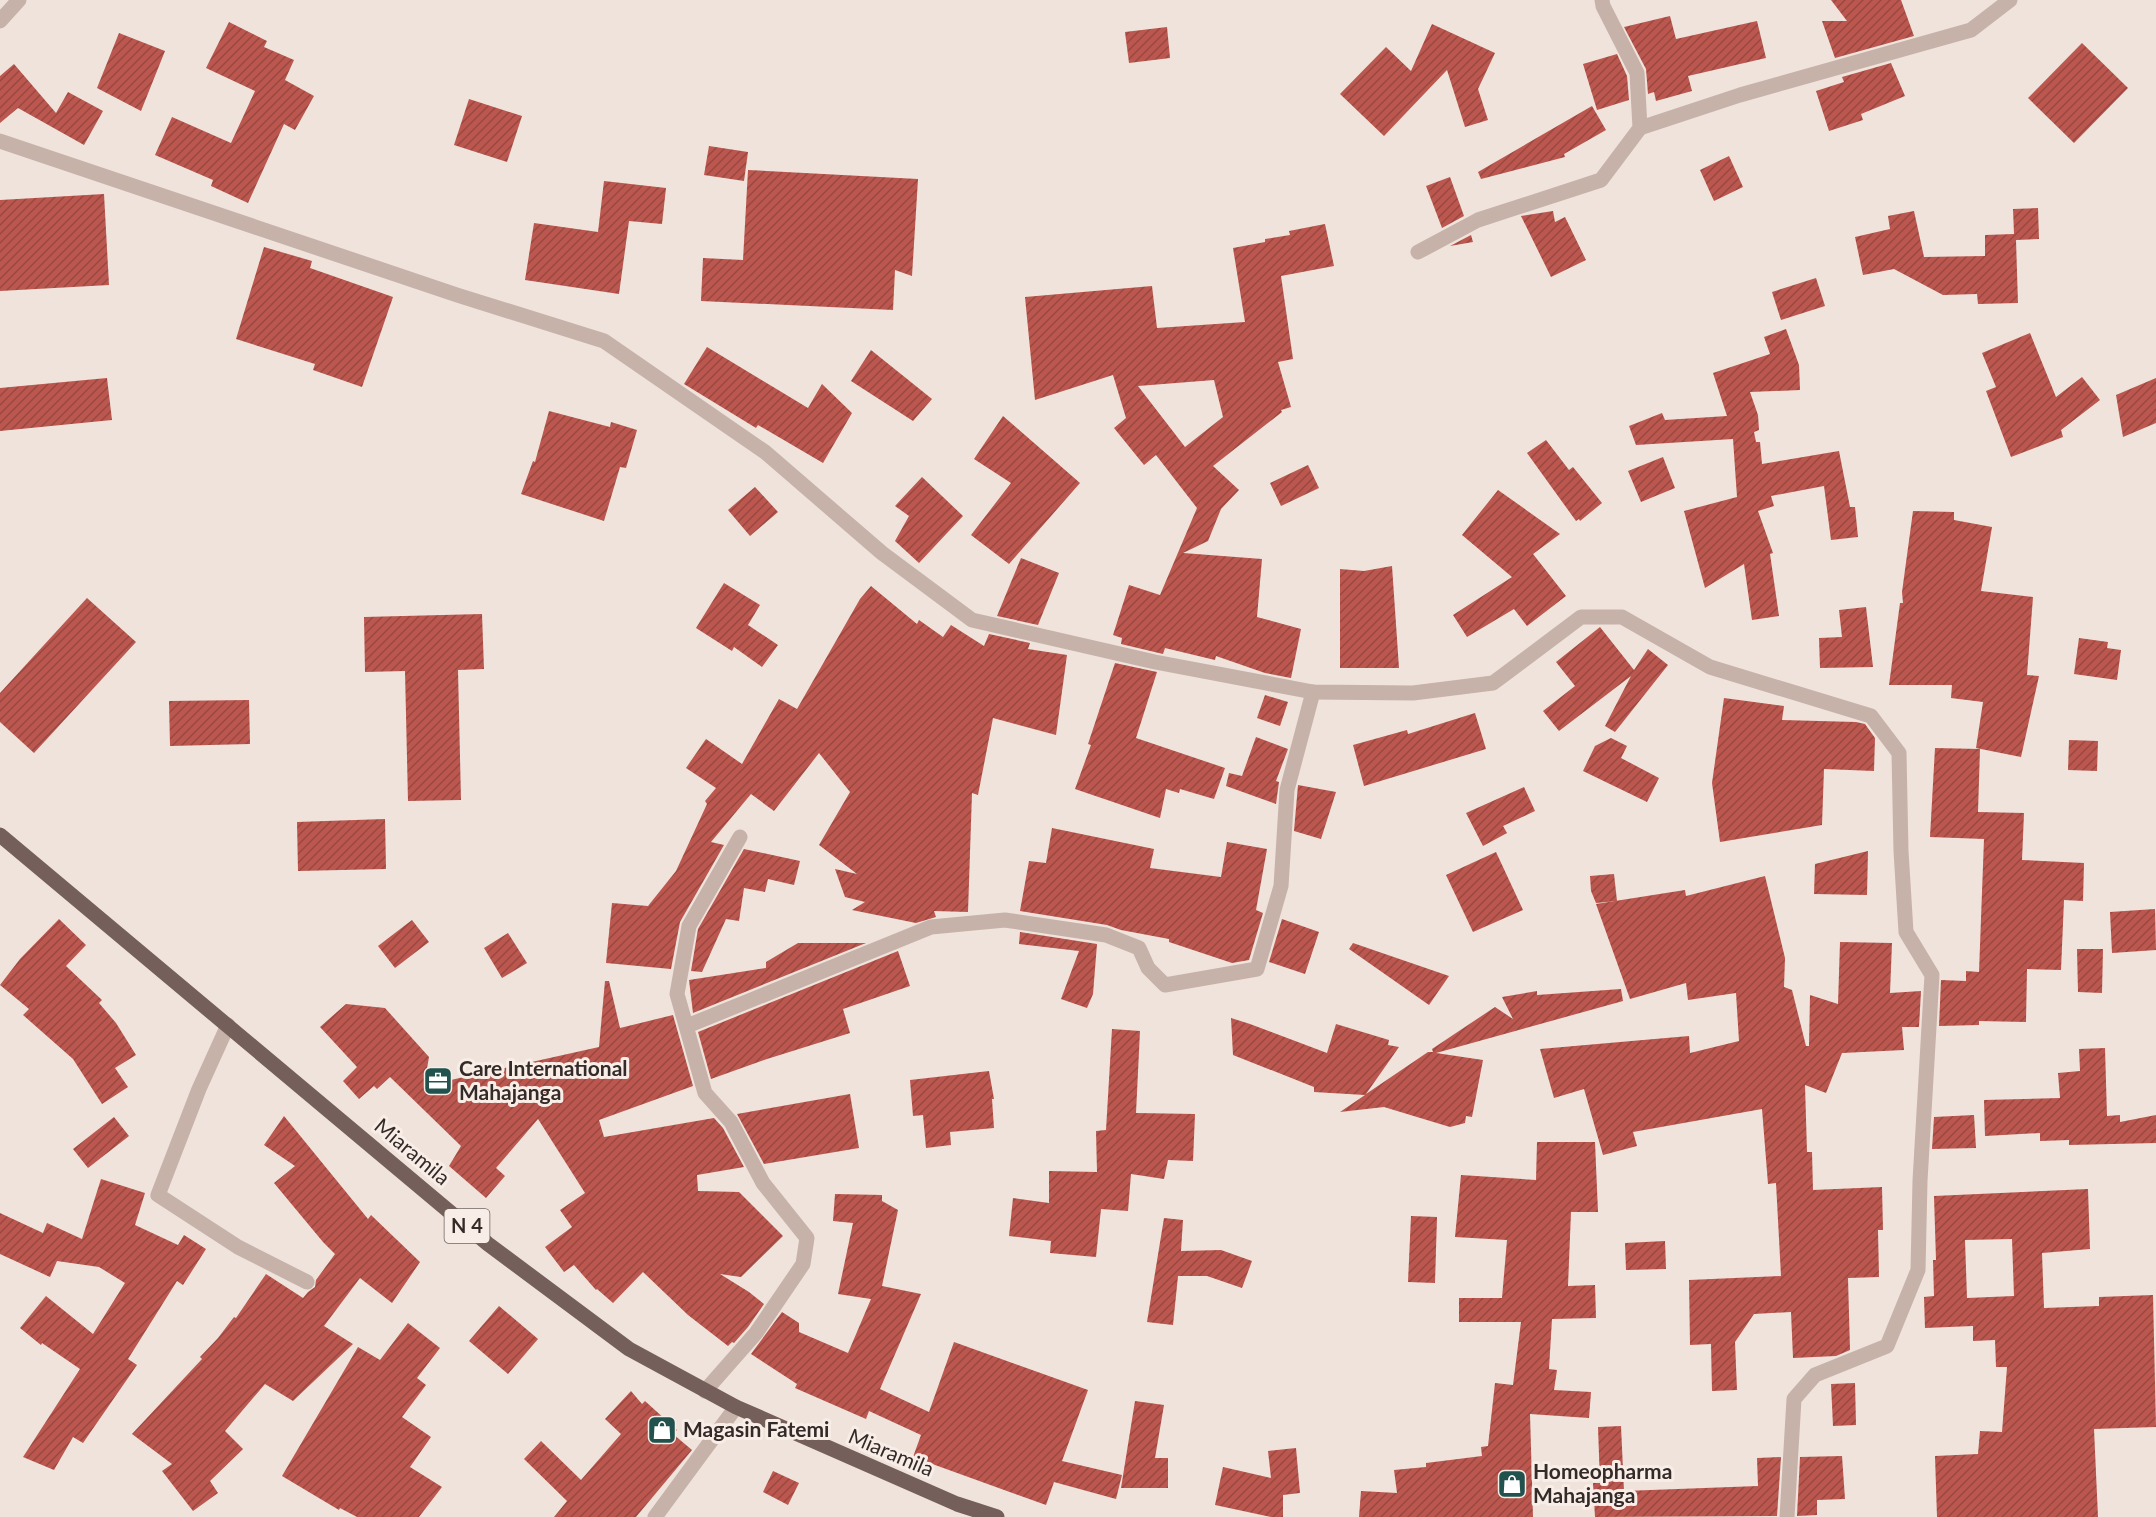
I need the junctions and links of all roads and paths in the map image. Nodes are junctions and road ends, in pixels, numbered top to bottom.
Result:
1 (19, 0) edge
2 (1602, 0) edge
3 (2010, 0) edge
4 (0, 21) edge
5 (1641, 128) junction
6 (0, 141) edge
7 (1418, 252) dead end
8 (1313, 692) junction
9 (0, 835) edge
10 (740, 837) dead end
11 (228, 1025) junction
12 (687, 1026) junction
13 (307, 1282) dead end
14 (705, 1391) junction
15 (736, 1407) junction
16 (655, 1517) edge
17 (997, 1517) edge
18 (1787, 1517) edge

1 - 4 street
2 - 5 street
3 - 5 street
5 - 7 street
6 - 8 street
8 - 12 street
8 - 18 street
9 - 11 main road, Miaramila / N 4
10 - 12 street
11 - 13 street
11 - 14 main road, Miaramila / N 4
12 - 14 street
14 - 15 main road, Miaramila / N 4
15 - 16 street
15 - 17 main road, Miaramila / N 4

